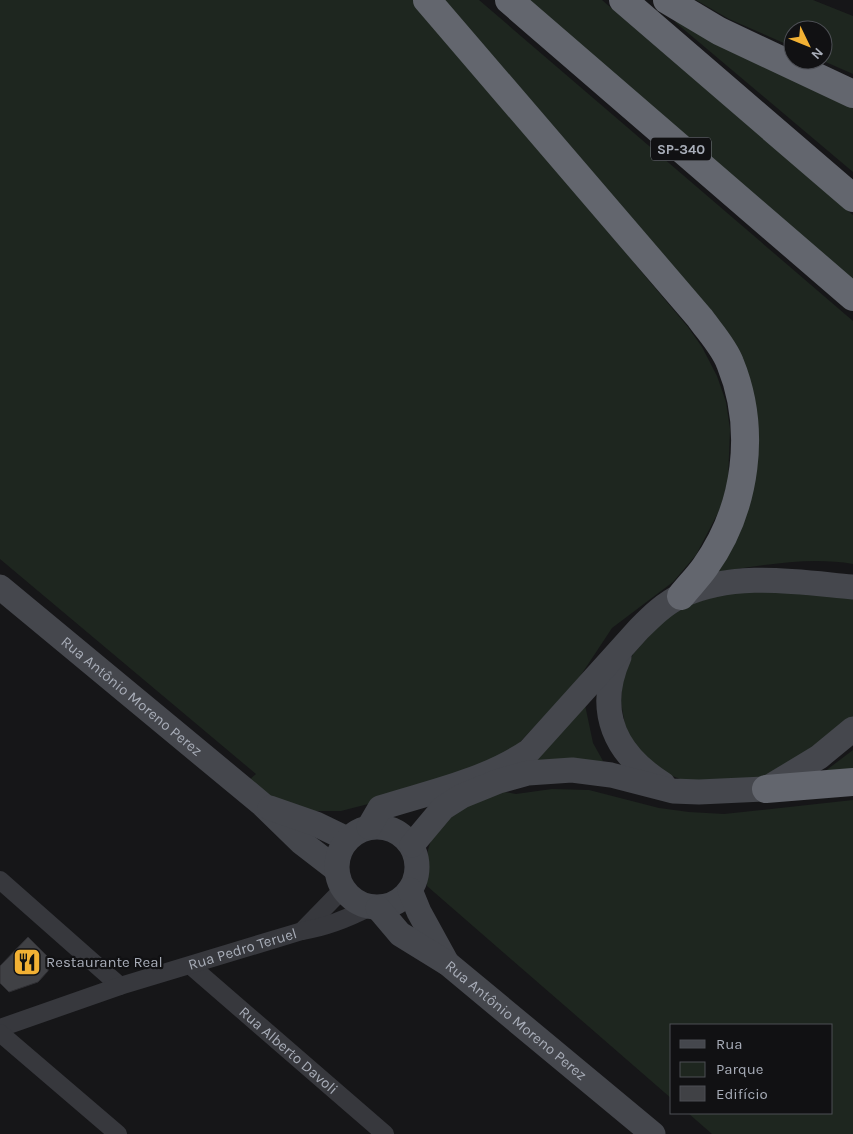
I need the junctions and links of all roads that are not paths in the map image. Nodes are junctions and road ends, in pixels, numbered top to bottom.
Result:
1 (427, 0) edge
2 (509, 0) edge
3 (624, 0) edge
4 (668, 0) edge
5 (853, 94) edge
6 (853, 198) edge
7 (853, 297) edge
8 (0, 587) edge
9 (853, 587) edge
10 (681, 596) junction
11 (625, 644) junction
12 (853, 730) edge
13 (853, 782) edge
14 (766, 789) junction
15 (673, 791) junction
16 (263, 805) junction
17 (358, 833) junction
18 (412, 845) junction
19 (339, 879) junction
20 (0, 880) edge
21 (410, 890) junction
22 (374, 907) junction
23 (302, 931) junction
24 (447, 963) junction
25 (191, 966) junction
26 (120, 986) junction
27 (0, 1028) edge
28 (0, 1033) edge
29 (118, 1134) edge
30 (385, 1134) edge
31 (653, 1134) edge

1 - 10 highway
2 - 7 highway, SP-340
3 - 6 highway
4 - 5 highway
8 - 16 street, Rua Antônio Moreno Perez
9 - 10 street
10 - 11 street
11 - 15 street
11 - 17 street
12 - 14 street
13 - 14 highway
14 - 15 street
15 - 18 street
16 - 17 street, Rua Antônio Moreno Perez
16 - 19 street, Rua Antônio Moreno Perez
17 - 18 street
17 - 19 street
18 - 21 street
19 - 22 street
19 - 23 street
20 - 26 street
21 - 22 street
21 - 24 street
22 - 23 street, Rua Pedro Teruel
22 - 24 street, Rua Antônio Moreno Perez
23 - 25 street, Rua Pedro Teruel
24 - 31 street, Rua Antônio Moreno Perez
25 - 26 street, Rua Pedro Teruel
25 - 30 street, Rua Alberto Davoli
26 - 27 street, Rua Pedro Teruel
28 - 29 street

